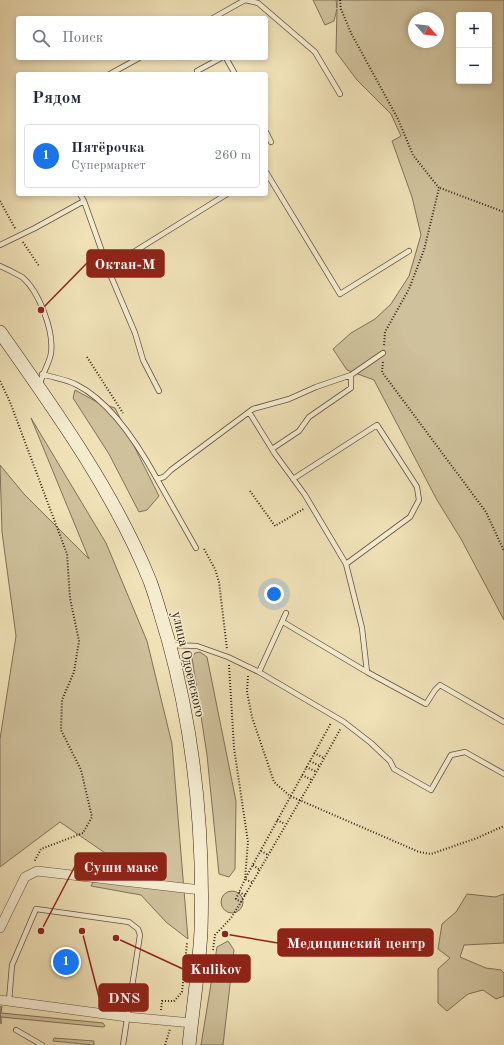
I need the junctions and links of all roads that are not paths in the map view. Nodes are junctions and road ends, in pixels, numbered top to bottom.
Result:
1 (216, 16) edge
2 (135, 60) edge
3 (217, 60) edge
4 (227, 60) edge
5 (197, 71) dead end
6 (114, 72) edge
7 (234, 72) edge
8 (340, 94) dead end
9 (268, 136) edge
10 (271, 142) dead end
11 (268, 175) edge
12 (81, 196) edge
13 (224, 196) edge
14 (84, 201) junction
15 (0, 245) edge
16 (409, 251) dead end
17 (0, 266) edge
18 (108, 268) junction
19 (0, 332) edge
20 (383, 353) road end
21 (42, 374) junction
22 (351, 375) junction
23 (39, 388) junction
24 (159, 391) dead end
25 (249, 412) junction
26 (272, 449) junction
27 (157, 479) junction
28 (293, 479) junction
29 (196, 548) dead end
30 (346, 564) junction
31 (286, 614) dead end
32 (282, 622) junction
33 (169, 645) junction
34 (259, 672) junction
35 (367, 672) junction
36 (504, 722) edge
37 (504, 774) edge
38 (201, 890) junction
39 (0, 928) edge
40 (4, 1000) edge
41 (127, 1017) junction
42 (192, 1023) junction
43 (16, 1030) dead end
44 (42, 1045) edge
45 (123, 1045) edge
46 (189, 1045) edge

1 - 8 lane
2 - 6 lane
3 - 5 lane
4 - 7 lane
9 - 10 lane
11 - 16 lane
12 - 14 lane
13 - 18 lane
14 - 15 lane
14 - 18 lane
17 - 21 lane
18 - 24 lane
19 - 23 street, улица Одоевского
20 - 22 lane
21 - 23 lane
21 - 27 lane
22 - 25 lane
22 - 26 lane
23 - 33 street, улица Одоевского
25 - 26 lane
25 - 27 lane
26 - 28 lane
27 - 29 lane
28 - 30 lane
28 - 30 lane
30 - 35 lane
31 - 32 lane
32 - 34 lane
32 - 35 lane
33 - 34 lane
33 - 38 street, улица Одоевского
34 - 37 lane
35 - 36 lane
38 - 39 street
38 - 42 street, улица Одоевского
40 - 41 street
40 - 41 lane
41 - 42 street
41 - 45 lane
42 - 46 street, улица Одоевского
43 - 44 lane

